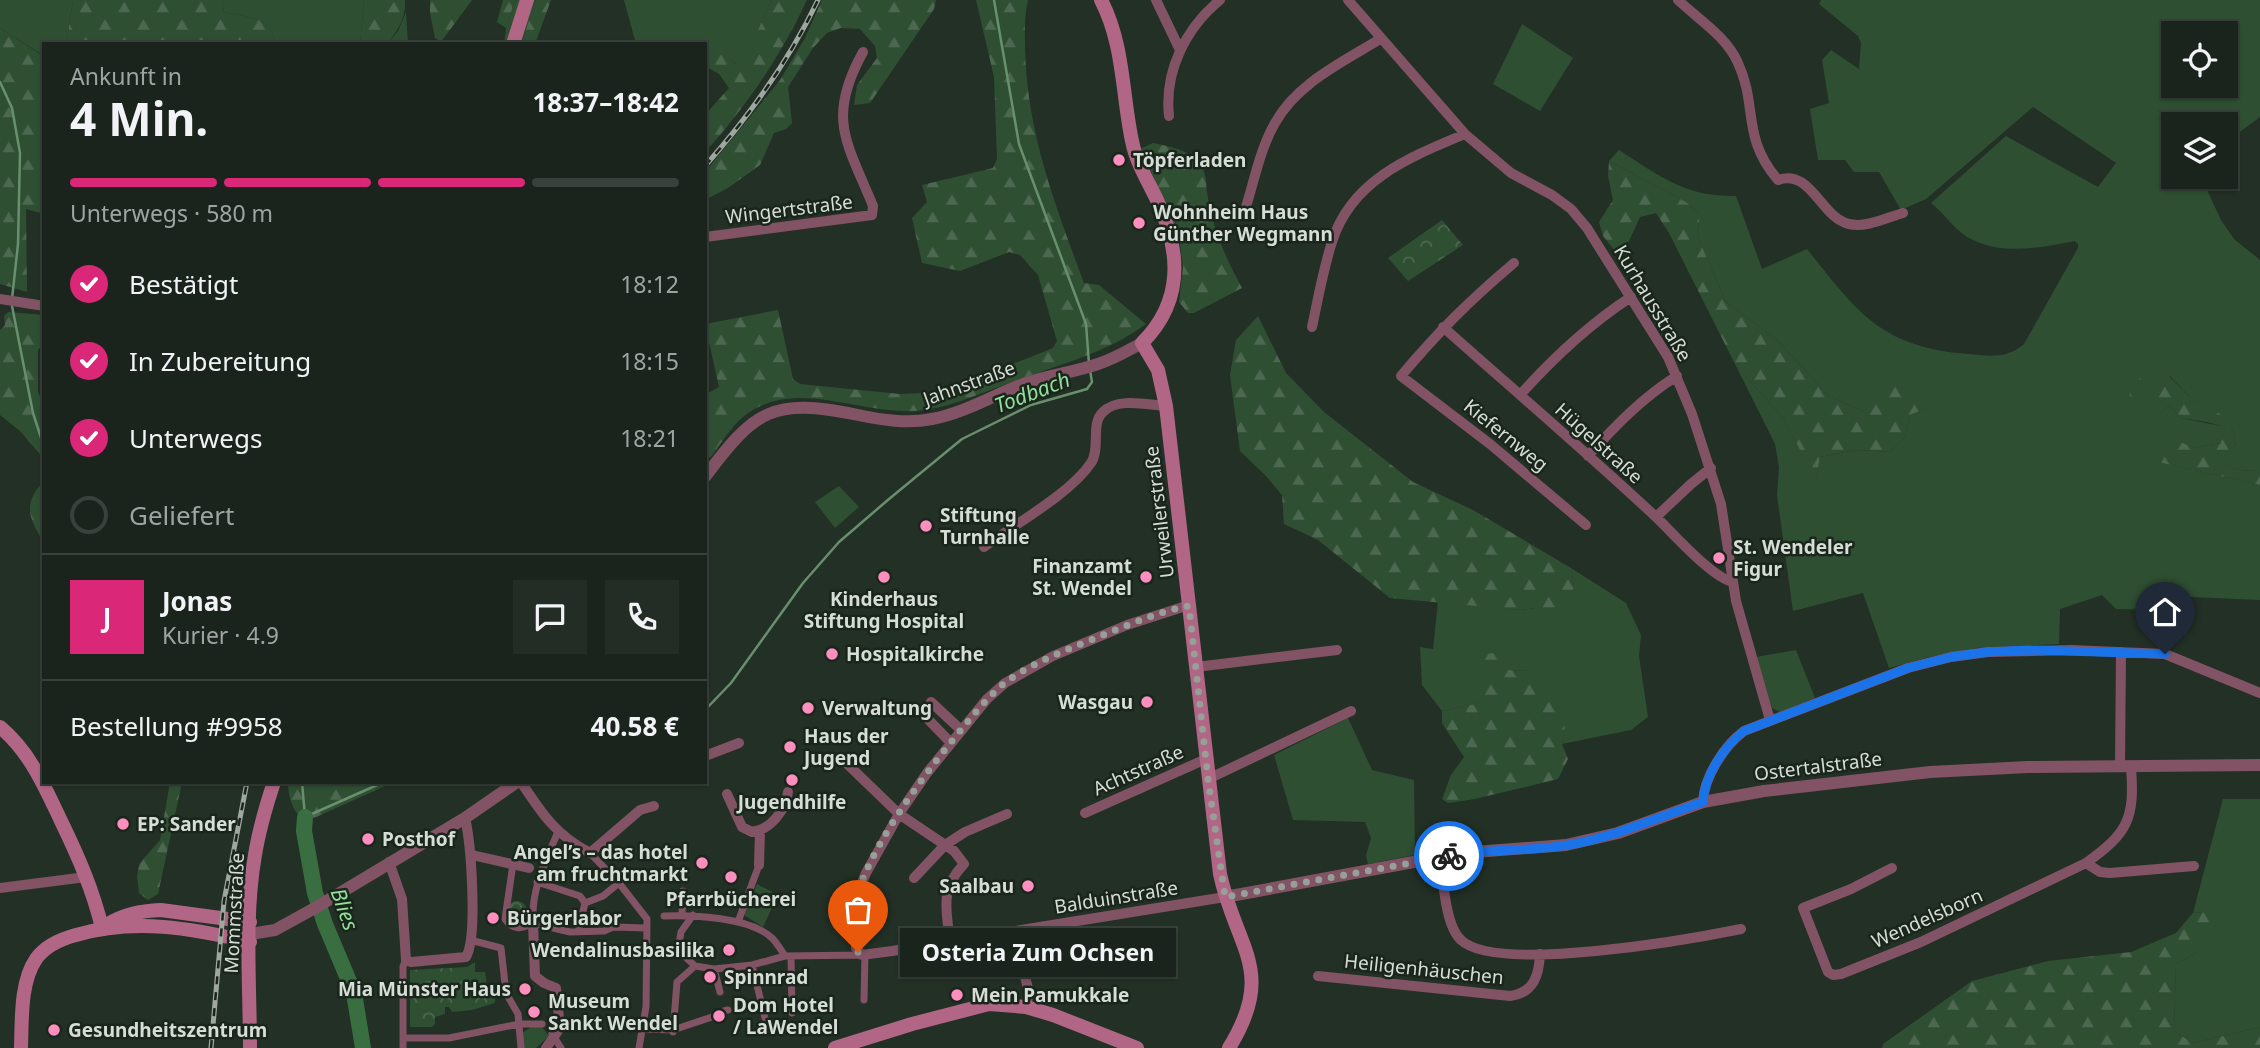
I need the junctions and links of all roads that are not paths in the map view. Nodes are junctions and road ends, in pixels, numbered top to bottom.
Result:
1 (527, 0) edge
2 (1101, 0) edge
3 (1156, 0) edge
4 (1220, 0) edge
5 (1348, 0) edge
6 (1678, 0) edge
7 (1380, 39) junction
8 (514, 42) edge
9 (1180, 50) junction
10 (863, 52) dead end
11 (1169, 116) dead end
12 (1465, 134) junction
13 (1245, 210) dead end
14 (1903, 213) dead end
15 (707, 237) edge
16 (1514, 263) dead end
17 (1631, 297) junction
18 (0, 299) edge
19 (42, 306) edge
20 (1312, 327) dead end
21 (1443, 327) junction
22 (1142, 344) junction
23 (1677, 376) junction
24 (1520, 395) junction
25 (1166, 406) junction
26 (1588, 456) junction
27 (1711, 468) junction
28 (707, 474) edge
29 (1656, 517) junction
30 (1586, 525) dead end
31 (984, 547) dead end
32 (1733, 582) junction
33 (1189, 606) junction
34 (1337, 650) dead end
35 (2121, 652) junction
36 (1196, 667) junction
37 (2260, 693) edge
38 (931, 702) dead end
39 (1351, 711) dead end
40 (923, 714) dead end
41 (1770, 720) junction
42 (0, 727) edge
43 (961, 730) junction
44 (739, 743) dead end
45 (951, 743) junction
46 (707, 755) edge
47 (840, 757) dead end
48 (1206, 760) junction
49 (2260, 765) edge
50 (2125, 767) junction
51 (1208, 779) junction
52 (42, 783) edge
53 (42, 784) edge
54 (273, 784) edge
55 (516, 784) edge
56 (521, 784) edge
57 (788, 792) dead end
58 (727, 794) dead end
59 (1703, 802) junction
60 (654, 806) dead end
61 (1085, 813) dead end
62 (899, 814) junction
63 (1007, 814) dead end
64 (465, 818) junction
65 (760, 831) junction
66 (558, 832) junction
67 (945, 845) junction
68 (590, 853) junction
69 (472, 855) junction
70 (1440, 858) junction
71 (388, 862) junction
72 (2086, 863) junction
73 (513, 864) junction
74 (759, 865) joint
75 (2194, 866) dead end
76 (1892, 867) dead end
77 (535, 869) junction
78 (86, 877) junction
79 (914, 878) dead end
80 (537, 883) junction
81 (619, 883) junction
82 (0, 888) edge
83 (683, 891) dead end
84 (1225, 897) junction
85 (585, 903) junction
86 (682, 915) junction
87 (693, 915) junction
88 (664, 916) dead end
89 (737, 922) junction
90 (533, 923) junction
91 (102, 928) junction
92 (1741, 929) dead end
93 (578, 932) junction
94 (1013, 932) junction
95 (250, 933) junction
96 (648, 933) junction
97 (470, 940) junction
98 (950, 941) junction
99 (648, 948) junction
100 (678, 950) junction
101 (864, 954) junction
102 (1539, 954) junction
103 (788, 956) junction
104 (406, 960) junction
105 (695, 965) junction
106 (752, 965) junction
107 (714, 969) junction
108 (1318, 976) dead end
109 (720, 992) dead end
110 (864, 1000) dead end
111 (1026, 1007) junction
112 (792, 1013) dead end
113 (712, 1017) dead end
114 (765, 1018) dead end
115 (519, 1024) junction
116 (542, 1024) dead end
117 (643, 1029) junction
118 (673, 1031) junction
119 (553, 1035) junction
120 (404, 1038) junction
121 (21, 1048) edge
122 (250, 1048) edge
123 (403, 1048) edge
124 (521, 1048) edge
125 (546, 1048) edge
126 (561, 1048) edge
127 (639, 1048) edge
128 (835, 1048) edge
129 (1137, 1048) edge
130 (1229, 1048) edge

1 - 8 main road
2 - 22 main road
3 - 9 street
4 - 9 street
5 - 7 street, Kurhausstraße
6 - 14 street
7 - 12 street, Kurhausstraße
7 - 13 street
9 - 11 street
10 - 15 street, Wingertstraße
12 - 17 street, Kurhausstraße
12 - 20 street
16 - 21 street
17 - 23 street, Kurhausstraße
17 - 24 street
18 - 19 street
21 - 24 street, Hügelstraße
21 - 30 street, Kiefernweg
22 - 25 main road, Urweilerstraße
22 - 28 street, Jahnstraße
23 - 26 street
23 - 27 street, Kurhausstraße
24 - 26 street, Hügelstraße
25 - 31 street
25 - 33 main road, Urweilerstraße
26 - 29 street, Hügelstraße
27 - 29 street
27 - 32 street, Kurhausstraße
29 - 32 street, Hügelstraße
32 - 41 street, Kurhausstraße
33 - 36 main road, Urweilerstraße
33 - 43 street
34 - 36 street
35 - 37 street
35 - 41 street
35 - 50 street, Wendelsborn
36 - 48 main road, Urweilerstraße
38 - 43 street
39 - 51 street
40 - 45 street
41 - 59 street
42 - 52 main road
43 - 45 street
44 - 46 street
45 - 62 street
47 - 62 street
48 - 51 main road, Urweilerstraße
48 - 61 street, Achtstraße
49 - 50 street, Ostertalstraße
50 - 59 street, Ostertalstraße
50 - 72 street, Wendelsborn
51 - 84 main road, Urweilerstraße
53 - 78 main road
54 - 95 main road, Mommstraße
55 - 64 street
56 - 66 street
57 - 65 street
58 - 65 street
59 - 70 street, Ostertalstraße
60 - 68 street
62 - 67 street
62 - 101 street
63 - 67 street
64 - 69 street
64 - 71 street
65 - 74 street
66 - 68 street
66 - 77 street
67 - 79 street
67 - 98 street
68 - 81 street
69 - 73 street
69 - 97 street
70 - 84 street, Ostertalstraße
70 - 102 street
71 - 95 street
71 - 104 street
72 - 75 street
72 - 76 street, Wendelsborn
73 - 77 street
73 - 90 street
74 - 89 street
77 - 80 street
78 - 82 street
78 - 91 main road
80 - 85 street
80 - 90 street
81 - 85 street
81 - 96 street
83 - 86 street
84 - 94 street, Balduinstraße
84 - 130 main road, Urweilerstraße
85 - 93 street
86 - 87 street
86 - 88 street
87 - 89 street
87 - 100 street
89 - 103 street
90 - 93 street
90 - 119 street
91 - 95 main road
91 - 121 main road
92 - 102 street
93 - 96 street
94 - 98 street, Balduinstraße
94 - 111 street
95 - 122 main road, Mommstraße
96 - 99 street
97 - 104 street
97 - 115 street
98 - 101 street, Balduinstraße
99 - 100 street
99 - 117 street
100 - 105 street, Balduinstraße
101 - 103 street, Balduinstraße
101 - 110 street
102 - 108 street, Heiligenhäuschen
103 - 106 street, Balduinstraße
103 - 112 street
104 - 120 street
105 - 107 street, Balduinstraße
105 - 118 street
106 - 107 street, Balduinstraße
106 - 114 street
107 - 109 street
111 - 128 main road
111 - 129 main road
113 - 118 street
115 - 116 street
115 - 120 street
115 - 124 street
117 - 118 street
117 - 127 street
119 - 125 street
119 - 126 street
120 - 123 street

